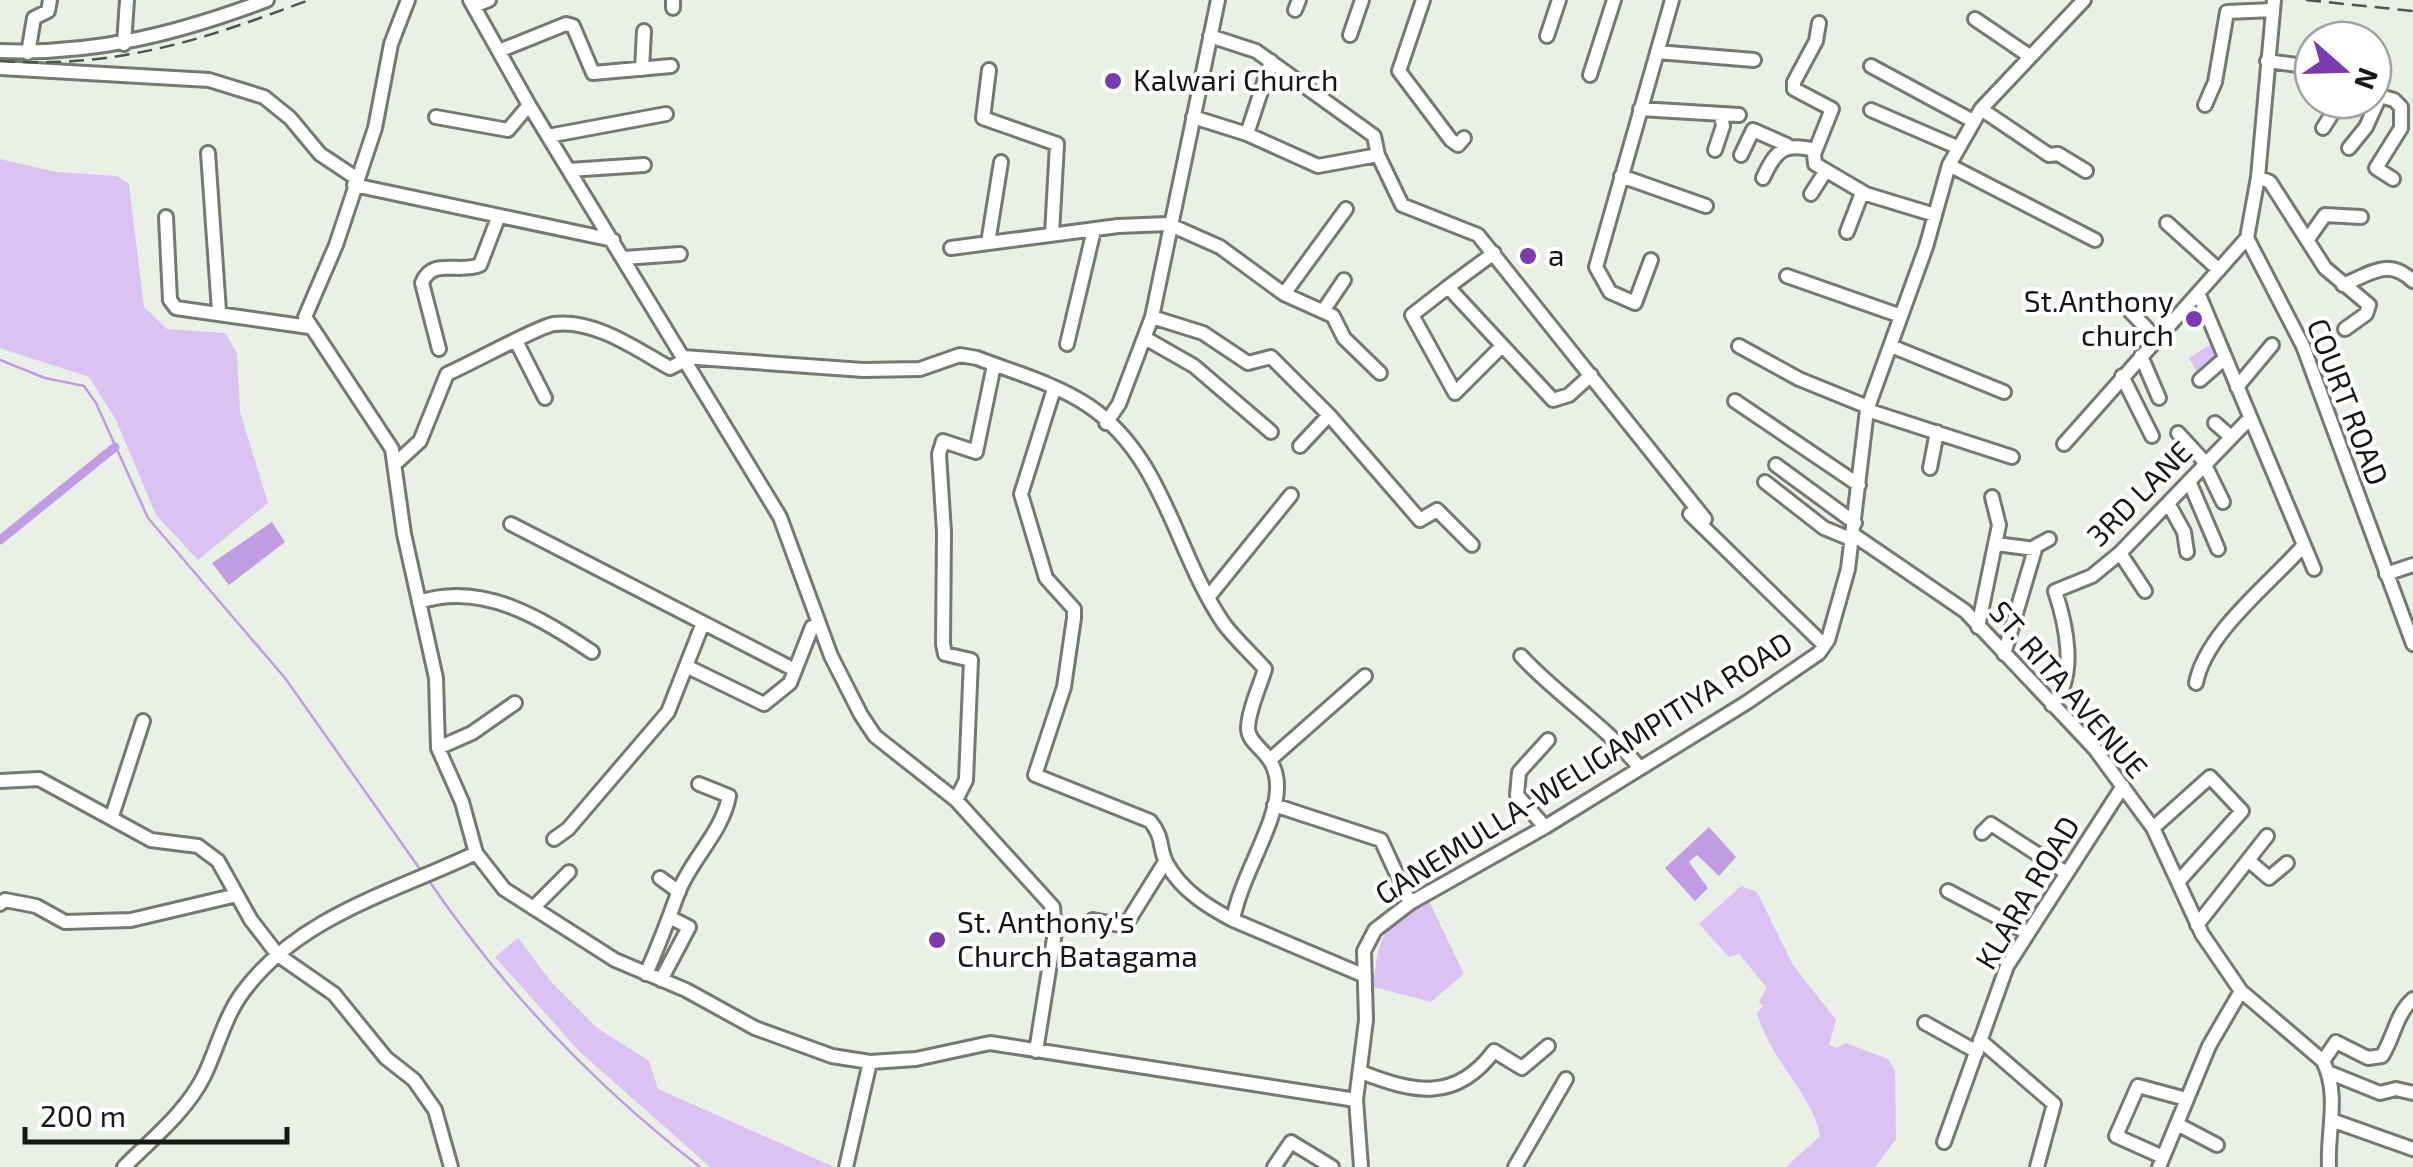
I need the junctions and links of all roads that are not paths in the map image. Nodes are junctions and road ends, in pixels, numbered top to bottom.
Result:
1 (50, 0) edge
2 (127, 0) edge
3 (267, 0) edge
4 (408, 0) edge
5 (489, 0) edge
6 (1218, 0) edge
7 (1362, 0) edge
8 (1423, 0) edge
9 (1559, 0) edge
10 (1614, 0) edge
11 (1672, 0) edge
12 (2084, 0) edge
13 (472, 3) edge
14 (2273, 5) edge
15 (1975, 19) dead end
16 (1818, 23) dead end
17 (644, 31) dead end
18 (1350, 35) dead end
19 (1210, 36) junction
20 (1546, 36) dead end
21 (124, 44) junction
22 (0, 51) edge
23 (28, 52) junction
24 (499, 52) junction
25 (1657, 52) junction
26 (2028, 54) junction
27 (1754, 60) dead end
28 (1271, 61) junction
29 (2267, 61) junction
30 (2293, 64) edge
31 (672, 66) dead end
32 (1872, 66) dead end
33 (0, 68) edge
34 (642, 69) junction
35 (989, 70) dead end
36 (1590, 75) dead end
37 (2393, 100) edge
38 (529, 105) junction
39 (2205, 105) dead end
40 (1640, 109) junction
41 (1871, 110) dead end
42 (666, 114) dead end
43 (1977, 114) junction
44 (1720, 115) junction
45 (1740, 115) dead end
46 (1193, 117) junction
47 (436, 118) dead end
48 (2328, 120) edge
49 (2368, 120) edge
50 (2323, 128) dead end
51 (2407, 132) edge
52 (1247, 134) junction
53 (548, 136) junction
54 (1464, 138) dead end
55 (1787, 146) junction
56 (1957, 147) junction
57 (2349, 148) dead end
58 (1715, 150) dead end
59 (1816, 150) junction
60 (208, 153) dead end
61 (1378, 155) junction
62 (1742, 155) dead end
63 (1002, 162) dead end
64 (644, 165) dead end
65 (1949, 165) junction
66 (570, 170) junction
67 (2086, 171) dead end
68 (1825, 172) junction
69 (1620, 176) junction
70 (2258, 177) junction
71 (1763, 178) dead end
72 (2393, 179) dead end
73 (355, 182) junction
74 (1862, 192) junction
75 (1811, 194) dead end
76 (1706, 206) dead end
77 (1346, 209) dead end
78 (1935, 216) junction
79 (166, 217) dead end
80 (2361, 217) dead end
81 (498, 218) junction
82 (2168, 223) dead end
83 (1168, 224) junction
84 (1094, 230) junction
85 (1847, 232) dead end
86 (1052, 234) junction
87 (2247, 238) junction
88 (613, 240) junction
89 (2095, 240) dead end
90 (2308, 240) junction
91 (988, 243) junction
92 (951, 248) dead end
93 (1494, 252) junction
94 (680, 254) dead end
95 (624, 258) junction
96 (1652, 260) dead end
97 (2219, 270) junction
98 (1787, 276) dead end
99 (1344, 280) dead end
100 (2413, 281) edge
101 (2343, 285) junction
102 (1448, 287) junction
103 (1284, 294) junction
104 (2198, 295) junction
105 (2126, 307) dead end
106 (219, 311) junction
107 (1323, 311) junction
108 (1900, 316) junction
109 (1152, 317) junction
110 (309, 326) junction
111 (2345, 328) dead end
112 (1145, 338) junction
113 (2157, 339) junction
114 (517, 343) junction
115 (1067, 344) dead end
116 (2272, 345) dead end
117 (1502, 346) junction
118 (1739, 346) dead end
119 (1891, 346) junction
120 (438, 349) dead end
121 (2141, 356) junction
122 (2224, 358) junction
123 (684, 359) junction
124 (994, 365) junction
125 (1380, 373) dead end
126 (1591, 374) junction
127 (2122, 376) junction
128 (2200, 380) dead end
129 (2237, 387) junction
130 (1054, 389) junction
131 (2004, 392) dead end
132 (545, 398) dead end
133 (2159, 398) dead end
134 (1735, 401) dead end
135 (1868, 409) junction
136 (1608, 411) dead end
137 (1330, 414) junction
138 (2250, 418) junction
139 (1106, 423) junction
140 (2214, 423) dead end
141 (1271, 432) dead end
142 (1937, 432) junction
143 (2178, 433) dead end
144 (2152, 436) dead end
145 (2231, 437) junction
146 (2064, 444) dead end
147 (1300, 446) dead end
148 (2012, 457) dead end
149 (396, 464) junction
150 (1776, 465) dead end
151 (2204, 465) junction
152 (1930, 468) dead end
153 (1765, 482) dead end
154 (2189, 482) junction
155 (1859, 484) junction
156 (1291, 495) dead end
157 (1992, 498) dead end
158 (2223, 502) dead end
159 (2168, 503) junction
160 (1705, 519) dead end
161 (512, 524) dead end
162 (1854, 533) junction
163 (2049, 539) dead end
164 (1996, 544) junction
165 (1472, 545) dead end
166 (2304, 545) junction
167 (2035, 549) junction
168 (2218, 549) dead end
169 (2187, 552) dead end
170 (2120, 553) junction
171 (2413, 565) edge
172 (2314, 569) dead end
173 (2386, 574) junction
174 (2145, 592) dead end
175 (1210, 595) junction
176 (419, 602) junction
177 (704, 623) junction
178 (818, 626) junction
179 (1978, 627) junction
180 (2413, 644) edge
181 (1824, 645) junction
182 (592, 652) dead end
183 (2004, 654) junction
184 (1521, 656) dead end
185 (686, 666) junction
186 (794, 669) junction
187 (1365, 676) dead end
188 (2196, 683) dead end
189 (515, 703) dead end
190 (2052, 705) junction
191 (143, 721) dead end
192 (1548, 740) dead end
193 (438, 748) junction
194 (1272, 758) junction
195 (1639, 767) junction
196 (0, 782) edge
197 (699, 784) dead end
198 (2123, 786) junction
199 (956, 800) junction
200 (1274, 805) junction
201 (112, 816) junction
202 (1545, 827) junction
203 (2152, 828) junction
204 (1982, 833) dead end
205 (2267, 836) dead end
206 (554, 839) dead end
207 (476, 853) junction
208 (2248, 860) junction
209 (1165, 862) junction
210 (2287, 864) dead end
211 (568, 872) dead end
212 (2065, 872) junction
213 (660, 878) dead end
214 (2178, 882) junction
215 (1948, 891) dead end
216 (679, 892) junction
217 (237, 896) junction
218 (0, 904) edge
219 (1410, 904) junction
220 (533, 908) junction
221 (673, 919) junction
222 (1093, 920) dead end
223 (1233, 920) junction
224 (2197, 925) junction
225 (2026, 932) junction
226 (278, 955) junction
227 (646, 974) junction
228 (1365, 976) junction
229 (661, 980) junction
230 (2240, 991) junction
231 (2413, 999) edge
232 (1925, 1024) dead end
233 (1548, 1046) dead end
234 (1979, 1046) junction
235 (1036, 1051) junction
236 (870, 1062) junction
237 (2326, 1066) junction
238 (1362, 1072) junction
239 (1566, 1079) dead end
240 (2413, 1093) edge
241 (2186, 1099) junction
242 (1356, 1100) junction
243 (2334, 1121) junction
244 (2177, 1124) junction
245 (1944, 1142) dead end
246 (2217, 1144) dead end
247 (2413, 1149) edge
248 (2161, 1162) edge
249 (124, 1167) edge
250 (451, 1167) edge
251 (846, 1167) edge
252 (1274, 1167) edge
253 (1332, 1167) edge
254 (1361, 1167) edge
255 (1515, 1167) edge
256 (2037, 1167) edge
257 (2329, 1167) edge

1 - 23 street
2 - 21 street
3 - 21 street
4 - 73 street
5 - 13 street
6 - 19 street
7 - 18 street
8 - 54 street
9 - 20 street
10 - 36 street
11 - 25 street
12 - 26 street, GANEMULLA-WELIGAMPITIYA ROAD
13 - 24 street
14 - 29 street
14 - 39 street
15 - 26 street
16 - 59 street
17 - 34 street
19 - 28 street
19 - 46 street
21 - 23 street
22 - 23 street
24 - 34 street
24 - 38 street
25 - 27 street
25 - 40 street
26 - 43 street, GANEMULLA-WELIGAMPITIYA ROAD
28 - 52 street
28 - 61 street
29 - 30 street
29 - 70 street
31 - 34 street
32 - 43 street
33 - 73 street
35 - 86 street
37 - 51 street
38 - 47 street
38 - 53 street
40 - 44 street
40 - 69 street
41 - 56 street
42 - 53 street
43 - 56 street, GANEMULLA-WELIGAMPITIYA ROAD
43 - 67 street
44 - 45 street
44 - 58 street
46 - 52 street
46 - 83 street
48 - 50 street
49 - 57 street
51 - 72 street
52 - 61 street
53 - 66 street
55 - 59 street
55 - 62 street
55 - 71 street
56 - 65 street, GANEMULLA-WELIGAMPITIYA ROAD
59 - 68 street
60 - 106 street
61 - 93 street
63 - 91 street
64 - 66 street
65 - 78 street, GANEMULLA-WELIGAMPITIYA ROAD
65 - 89 street
66 - 88 street
68 - 74 street
68 - 75 street
69 - 76 street
69 - 96 street
70 - 87 street
70 - 90 street
73 - 81 street
73 - 110 street
74 - 78 street
74 - 85 street
77 - 103 street
78 - 108 street, GANEMULLA-WELIGAMPITIYA ROAD
79 - 106 street
80 - 90 street
81 - 88 street
81 - 120 street
82 - 97 street
83 - 84 street
83 - 103 street
83 - 109 street
84 - 86 street
84 - 115 street
86 - 91 street
87 - 97 street
87 - 173 street, COURT ROAD
88 - 95 street
90 - 101 street
91 - 92 street
93 - 102 street
93 - 126 street
94 - 95 street
95 - 123 street
97 - 104 street
98 - 108 street
99 - 107 street
100 - 101 street
101 - 111 street
102 - 117 street
102 - 117 street
103 - 107 street
104 - 113 street
104 - 122 street
105 - 113 street
106 - 110 street
107 - 125 street
108 - 119 street, GANEMULLA-WELIGAMPITIYA ROAD
109 - 112 street
109 - 137 street
110 - 149 street
112 - 139 street
112 - 141 street
113 - 121 street
114 - 123 street
114 - 132 street
114 - 149 street
116 - 129 street
117 - 126 street
118 - 135 street
119 - 131 street
119 - 135 street, GANEMULLA-WELIGAMPITIYA ROAD
121 - 127 street
121 - 133 street
122 - 128 street
122 - 129 street
123 - 124 street
123 - 178 street
124 - 130 street
124 - 199 street
126 - 160 street
127 - 144 street
127 - 146 street
129 - 138 street
130 - 139 street
130 - 209 street
134 - 155 street
135 - 142 street
135 - 155 street, GANEMULLA-WELIGAMPITIYA ROAD
136 - 181 street
137 - 147 street
137 - 165 street
138 - 145 street, 3RD LANE
138 - 166 street
139 - 175 street
140 - 145 street
142 - 148 street
142 - 152 street
143 - 151 street
145 - 151 street, 3RD LANE
149 - 176 street
150 - 162 street
151 - 154 street, 3RD LANE
151 - 158 street
153 - 162 street
154 - 159 street, 3RD LANE
154 - 168 street
155 - 162 street, GANEMULLA-WELIGAMPITIYA ROAD
156 - 175 street
157 - 164 street
159 - 169 street
159 - 170 street, 3RD LANE
161 - 177 street
162 - 179 street, ST. RITA AVENUE
162 - 181 street, GANEMULLA-WELIGAMPITIYA ROAD
163 - 167 street
164 - 167 street
164 - 179 street
166 - 172 street
166 - 188 street
167 - 183 street
170 - 174 street
170 - 190 street, 3RD LANE
171 - 173 street
173 - 180 street, COURT ROAD
175 - 194 street
176 - 182 street
176 - 193 street
177 - 185 street
177 - 186 street
178 - 186 street
178 - 199 street
179 - 183 street, ST. RITA AVENUE
181 - 195 street, GANEMULLA-WELIGAMPITIYA ROAD
183 - 190 street, ST. RITA AVENUE
184 - 195 street
185 - 186 street
185 - 206 street
187 - 194 street
189 - 193 street
190 - 198 street, ST. RITA AVENUE
191 - 201 street
192 - 202 street
193 - 207 street
194 - 200 street
195 - 202 street, GANEMULLA-WELIGAMPITIYA ROAD
196 - 201 street
197 - 216 street
198 - 203 street, ST. RITA AVENUE
198 - 212 street, KLARA ROAD
199 - 235 street
200 - 219 street
200 - 223 street
201 - 217 street
202 - 219 street, GANEMULLA-WELIGAMPITIYA ROAD
203 - 214 street, ST. RITA AVENUE
203 - 214 street
204 - 212 street
205 - 208 street
207 - 220 street
207 - 226 street
208 - 210 street
208 - 224 street
209 - 222 street
209 - 223 street
211 - 220 street
212 - 225 street, KLARA ROAD
213 - 216 street
214 - 224 street, ST. RITA AVENUE
215 - 225 street
216 - 221 street
217 - 218 street
217 - 226 street
219 - 228 street, GANEMULLA-WELIGAMPITIYA ROAD
220 - 227 street
221 - 227 street
221 - 229 street
223 - 228 street
224 - 230 street, ST. RITA AVENUE
225 - 234 street, KLARA ROAD
226 - 249 street
226 - 250 street
227 - 229 street
228 - 238 street, GANEMULLA-WELIGAMPITIYA ROAD
229 - 236 street
230 - 237 street, ST. RITA AVENUE
230 - 241 street
231 - 237 street
232 - 234 street
233 - 238 street
234 - 245 street, KLARA ROAD
234 - 256 street
235 - 236 street
235 - 242 street
236 - 251 street
237 - 240 street, ST. RITA AVENUE
237 - 243 street
238 - 242 street, GANEMULLA-WELIGAMPITIYA ROAD
239 - 255 street
241 - 244 street
241 - 248 street
242 - 254 street, GANEMULLA-WELIGAMPITIYA ROAD
243 - 247 street
243 - 257 street
244 - 246 street
244 - 248 street
252 - 253 street

